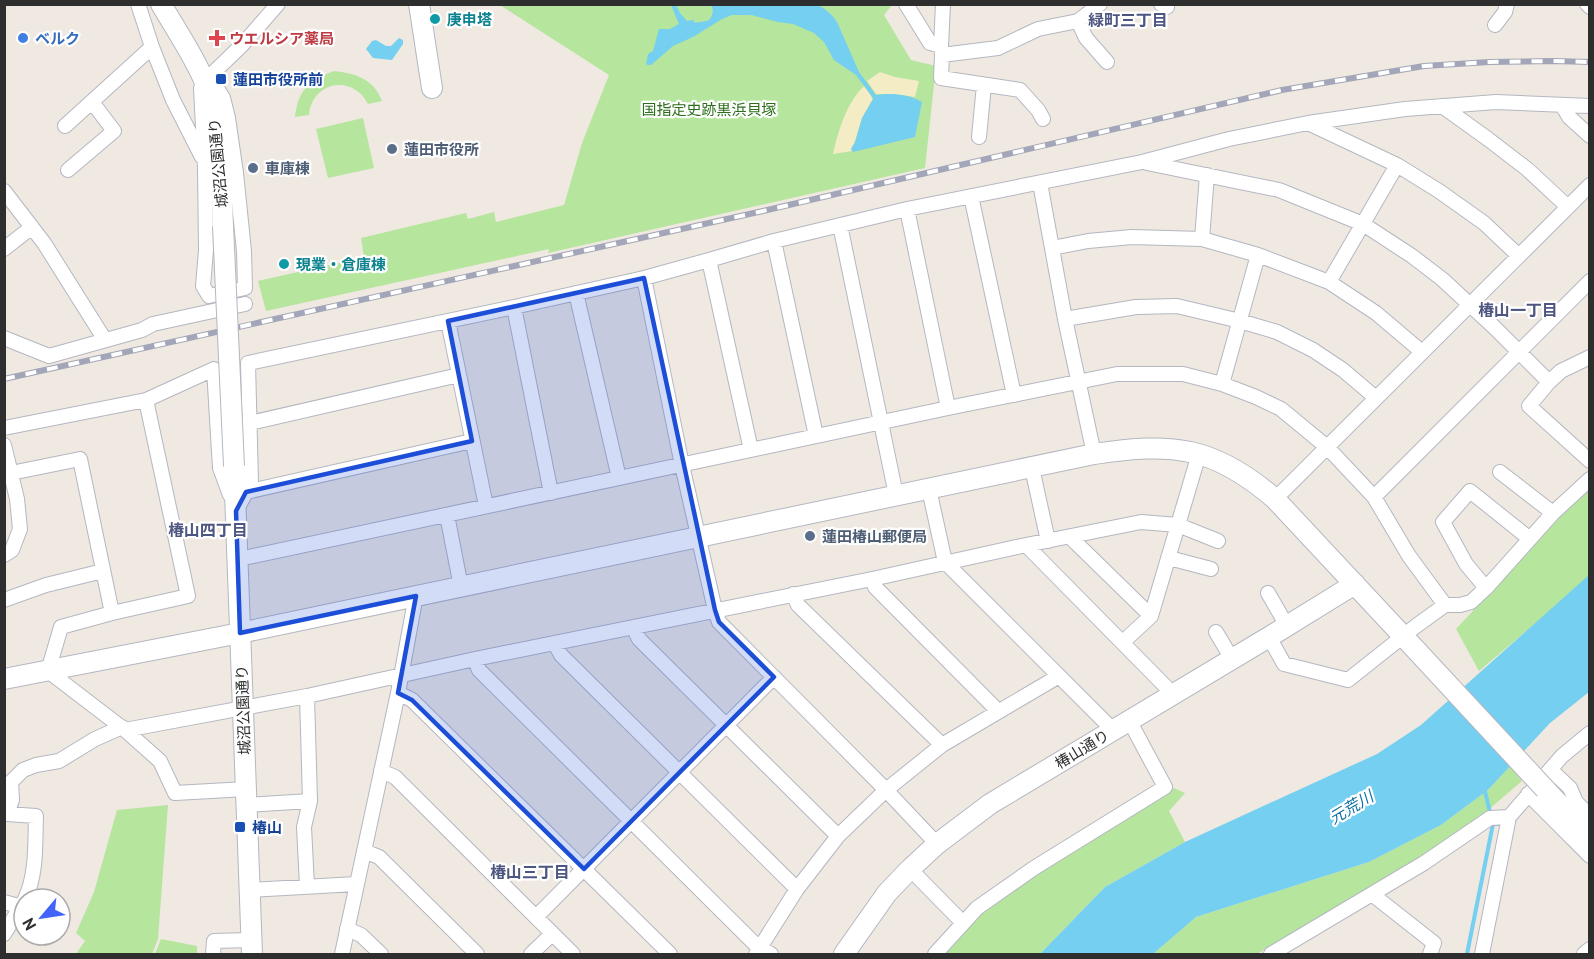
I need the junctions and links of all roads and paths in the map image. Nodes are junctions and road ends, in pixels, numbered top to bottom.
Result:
1 (138, 4) edge
2 (161, 4) edge
3 (278, 4) edge
4 (419, 4) edge
5 (906, 4) edge
6 (943, 4) edge
7 (1100, 4) edge
8 (1508, 4) edge
9 (1078, 21) junction
10 (1495, 25) dead end
11 (152, 47) junction
12 (942, 51) junction
13 (1107, 62) dead end
14 (204, 72) junction
15 (984, 85) junction
16 (432, 88) dead end
17 (92, 102) junction
18 (1562, 105) junction
19 (1442, 106) junction
20 (1590, 106) edge
21 (1043, 119) dead end
22 (1308, 123) junction
23 (65, 126) dead end
24 (1590, 136) edge
25 (979, 137) dead end
26 (1142, 162) junction
27 (1397, 165) junction
28 (206, 168) junction
29 (68, 170) dead end
30 (1207, 175) junction
31 (1040, 183) junction
32 (1590, 185) edge
33 (4, 191) edge
34 (971, 196) junction
35 (1568, 207) junction
36 (907, 209) junction
37 (1363, 224) junction
38 (840, 225) junction
39 (32, 227) junction
40 (1202, 239) junction
41 (774, 241) junction
42 (1052, 248) junction
43 (4, 249) edge
44 (1258, 255) junction
45 (1519, 256) junction
46 (709, 261) junction
47 (644, 278) junction
48 (1590, 281) edge
49 (1329, 282) junction
50 (576, 293) junction
51 (245, 304) dead end
52 (1470, 305) junction
53 (514, 307) junction
54 (1065, 319) junction
55 (448, 321) junction
56 (1240, 321) junction
57 (4, 338) edge
58 (105, 340) junction
59 (1422, 352) junction
60 (1518, 352) junction
61 (1590, 357) edge
62 (459, 375) junction
63 (1079, 382) junction
64 (1549, 382) junction
65 (1222, 384) junction
66 (1014, 395) junction
67 (1376, 398) junction
68 (146, 400) junction
69 (948, 408) junction
70 (250, 423) junction
71 (881, 423) junction
72 (4, 428) edge
73 (816, 436) junction
74 (472, 441) junction
75 (4, 445) edge
76 (1327, 447) junction
77 (751, 450) junction
78 (1094, 454) junction
79 (1199, 454) junction
80 (1590, 461) edge
81 (682, 465) junction
82 (1032, 468) junction
83 (1500, 472) dead end
84 (11, 473) junction
85 (619, 478) junction
86 (1590, 479) edge
87 (929, 489) junction
88 (246, 492) junction
89 (551, 493) junction
90 (896, 495) junction
91 (1374, 497) junction
92 (1275, 499) junction
93 (11, 500) edge
94 (486, 506) junction
95 (236, 511) junction
96 (1553, 513) junction
97 (447, 515) junction
98 (1178, 525) junction
99 (699, 537) junction
100 (1070, 537) junction
101 (1530, 539) junction
102 (1048, 541) junction
103 (1218, 541) dead end
104 (1026, 545) junction
105 (4, 555) edge
106 (1169, 558) junction
107 (239, 559) junction
108 (945, 562) junction
109 (1211, 569) dead end
110 (103, 571) junction
111 (872, 579) junction
112 (1354, 584) junction
113 (460, 586) junction
114 (1486, 588) junction
115 (1268, 593) dead end
116 (793, 594) junction
117 (412, 597) junction
118 (4, 600) edge
119 (1445, 605) junction
120 (714, 610) junction
121 (112, 612) junction
122 (1151, 616) junction
123 (1287, 626) junction
124 (633, 627) junction
125 (1216, 632) dead end
126 (240, 633) junction
127 (1403, 636) junction
128 (1269, 637) junction
129 (1123, 642) junction
130 (555, 644) junction
131 (475, 659) junction
132 (1232, 659) junction
133 (48, 671) junction
134 (400, 676) junction
135 (1059, 676) junction
136 (774, 677) junction
137 (4, 678) edge
138 (398, 693) junction
139 (1173, 694) junction
140 (307, 696) junction
141 (243, 707) junction
142 (998, 711) junction
143 (1121, 725) junction
144 (726, 726) junction
145 (123, 728) junction
146 (1590, 734) edge
147 (942, 745) junction
148 (1551, 770) junction
149 (381, 771) junction
150 (679, 773) junction
151 (886, 790) junction
152 (1536, 792) junction
153 (246, 797) junction
154 (310, 801) junction
155 (1590, 816) edge
156 (1509, 817) junction
157 (631, 822) junction
158 (838, 836) junction
159 (1590, 837) edge
160 (936, 844) junction
161 (364, 851) junction
162 (1590, 856) edge
163 (584, 869) junction
164 (910, 869) junction
165 (356, 884) junction
166 (307, 886) junction
167 (31, 887) edge
168 (797, 889) junction
169 (249, 890) junction
170 (1373, 895) junction
171 (536, 917) junction
172 (12, 921) edge
173 (963, 923) junction
174 (347, 929) junction
175 (4, 934) edge
176 (552, 934) junction
177 (252, 947) edge
178 (1590, 949) edge
179 (1289, 950) edge
180 (762, 952) edge
181 (213, 954) edge
182 (342, 954) edge
183 (381, 954) edge
184 (477, 954) edge
185 (531, 954) edge
186 (573, 954) edge
187 (670, 954) edge
188 (844, 954) edge
189 (935, 954) edge
190 (1271, 954) edge
191 (1430, 954) edge
192 (1482, 954) edge
193 (1584, 954) edge

1 - 11 street
2 - 14 street, 城沼公園通り
3 - 14 street
4 - 16 street
5 - 12 street
6 - 12 street
7 - 9 street
8 - 10 street
9 - 12 street
9 - 13 street
11 - 17 street
11 - 28 street
12 - 15 street
14 - 28 street
14 - 28 street
14 - 95 street, 城沼公園通り, bridge
15 - 21 street
15 - 25 street
17 - 23 street
17 - 29 street
18 - 19 street
18 - 20 street
18 - 24 street
19 - 22 street
19 - 35 street
22 - 26 street
22 - 27 street
26 - 30 street
26 - 31 street
27 - 37 street
27 - 45 street
30 - 37 street
30 - 40 street
31 - 34 street
31 - 42 street
32 - 35 street
33 - 39 street
34 - 36 street
34 - 66 street
35 - 45 street
36 - 38 street
36 - 69 street
37 - 49 street
37 - 52 street
38 - 41 street
38 - 71 street
39 - 43 street
39 - 58 street
40 - 42 street
40 - 44 street
41 - 46 street
41 - 73 street
42 - 54 street
44 - 49 street
44 - 56 street
45 - 52 street
46 - 47 street
46 - 77 street
47 - 50 street
47 - 81 street
48 - 60 street
49 - 59 street
50 - 53 street
50 - 85 street
51 - 58 street
52 - 59 street
52 - 60 street
53 - 55 street
53 - 89 street
54 - 56 street
54 - 63 street
55 - 62 street
55 - 70 street
56 - 65 street
56 - 67 street
57 - 58 street
59 - 67 street
60 - 64 street
60 - 91 street
61 - 64 street
62 - 70 street
62 - 74 street
63 - 65 street
63 - 66 street
63 - 78 street
64 - 80 street
65 - 76 street
66 - 69 street
67 - 76 street
68 - 72 street
68 - 95 street
68 - 121 street
69 - 71 street
70 - 88 street
71 - 73 street
71 - 90 street
73 - 77 street
74 - 88 street
74 - 94 street
75 - 84 street
76 - 91 street
76 - 92 street
77 - 81 street
78 - 79 street
78 - 82 street
79 - 92 street
79 - 98 street
81 - 85 street
81 - 99 street
82 - 87 street
82 - 102 street
83 - 96 street
84 - 93 street
84 - 110 street
85 - 89 street
86 - 96 street
87 - 90 street
87 - 108 street
88 - 95 street
89 - 94 street
90 - 99 street
91 - 119 street
92 - 112 street
93 - 105 street
94 - 97 street
95 - 107 street, 城沼公園通り
96 - 101 street
97 - 107 street
97 - 113 street
98 - 100 street
98 - 103 street
98 - 106 street
99 - 113 street
99 - 120 street
100 - 102 street
100 - 122 street
101 - 114 street
101 - 114 street
102 - 104 street
104 - 108 street
104 - 129 street
106 - 109 street
106 - 122 street
107 - 126 street, 城沼公園通り
108 - 111 street
108 - 135 street
110 - 118 street
110 - 121 street
111 - 116 street
111 - 142 street
112 - 123 street, 椿山通り
112 - 127 street
113 - 117 street
114 - 119 street
115 - 123 street
116 - 120 street
116 - 147 street
117 - 126 street
117 - 134 street
119 - 127 street
120 - 124 street
120 - 136 street
121 - 133 street
122 - 129 street
123 - 128 street, 椿山通り
124 - 130 street
124 - 144 street
125 - 132 street
126 - 133 street
126 - 141 street, 城沼公園通り
127 - 128 street
127 - 152 street, bridge
128 - 132 street, 椿山通り
129 - 139 street
130 - 131 street
130 - 150 street
131 - 134 street
131 - 157 street
132 - 139 street, 椿山通り
133 - 137 street
133 - 145 street
134 - 138 street
134 - 140 street
135 - 142 street
135 - 143 street
136 - 144 street
136 - 151 street
138 - 149 street
138 - 163 street
139 - 143 street, 椿山通り
140 - 141 street
140 - 154 street
141 - 145 street
141 - 153 street, 城沼公園通り
142 - 147 street
143 - 160 street, 椿山通り
143 - 173 street
144 - 150 street
144 - 158 street
145 - 153 street
145 - 167 street
146 - 148 street
147 - 151 street
148 - 152 street
148 - 155 street
149 - 161 street
149 - 171 street
150 - 157 street
150 - 168 street
151 - 158 street
151 - 160 street
152 - 156 street
152 - 159 street
152 - 162 street
153 - 154 street
153 - 169 street, 城沼公園通り
154 - 166 street
156 - 170 street
156 - 192 street
157 - 163 street
157 - 180 street
158 - 168 street
160 - 164 street, 椿山通り
161 - 165 street
161 - 184 street
163 - 171 street
163 - 187 street
164 - 173 street
164 - 188 street, 椿山通り
165 - 166 street
165 - 174 street
166 - 169 street
168 - 180 street
169 - 177 street, 城沼公園通り
170 - 179 street
170 - 191 street
171 - 176 street
172 - 175 street
173 - 189 street
174 - 182 street
174 - 183 street
176 - 185 street
176 - 186 street
177 - 181 street
178 - 193 street
179 - 190 street

